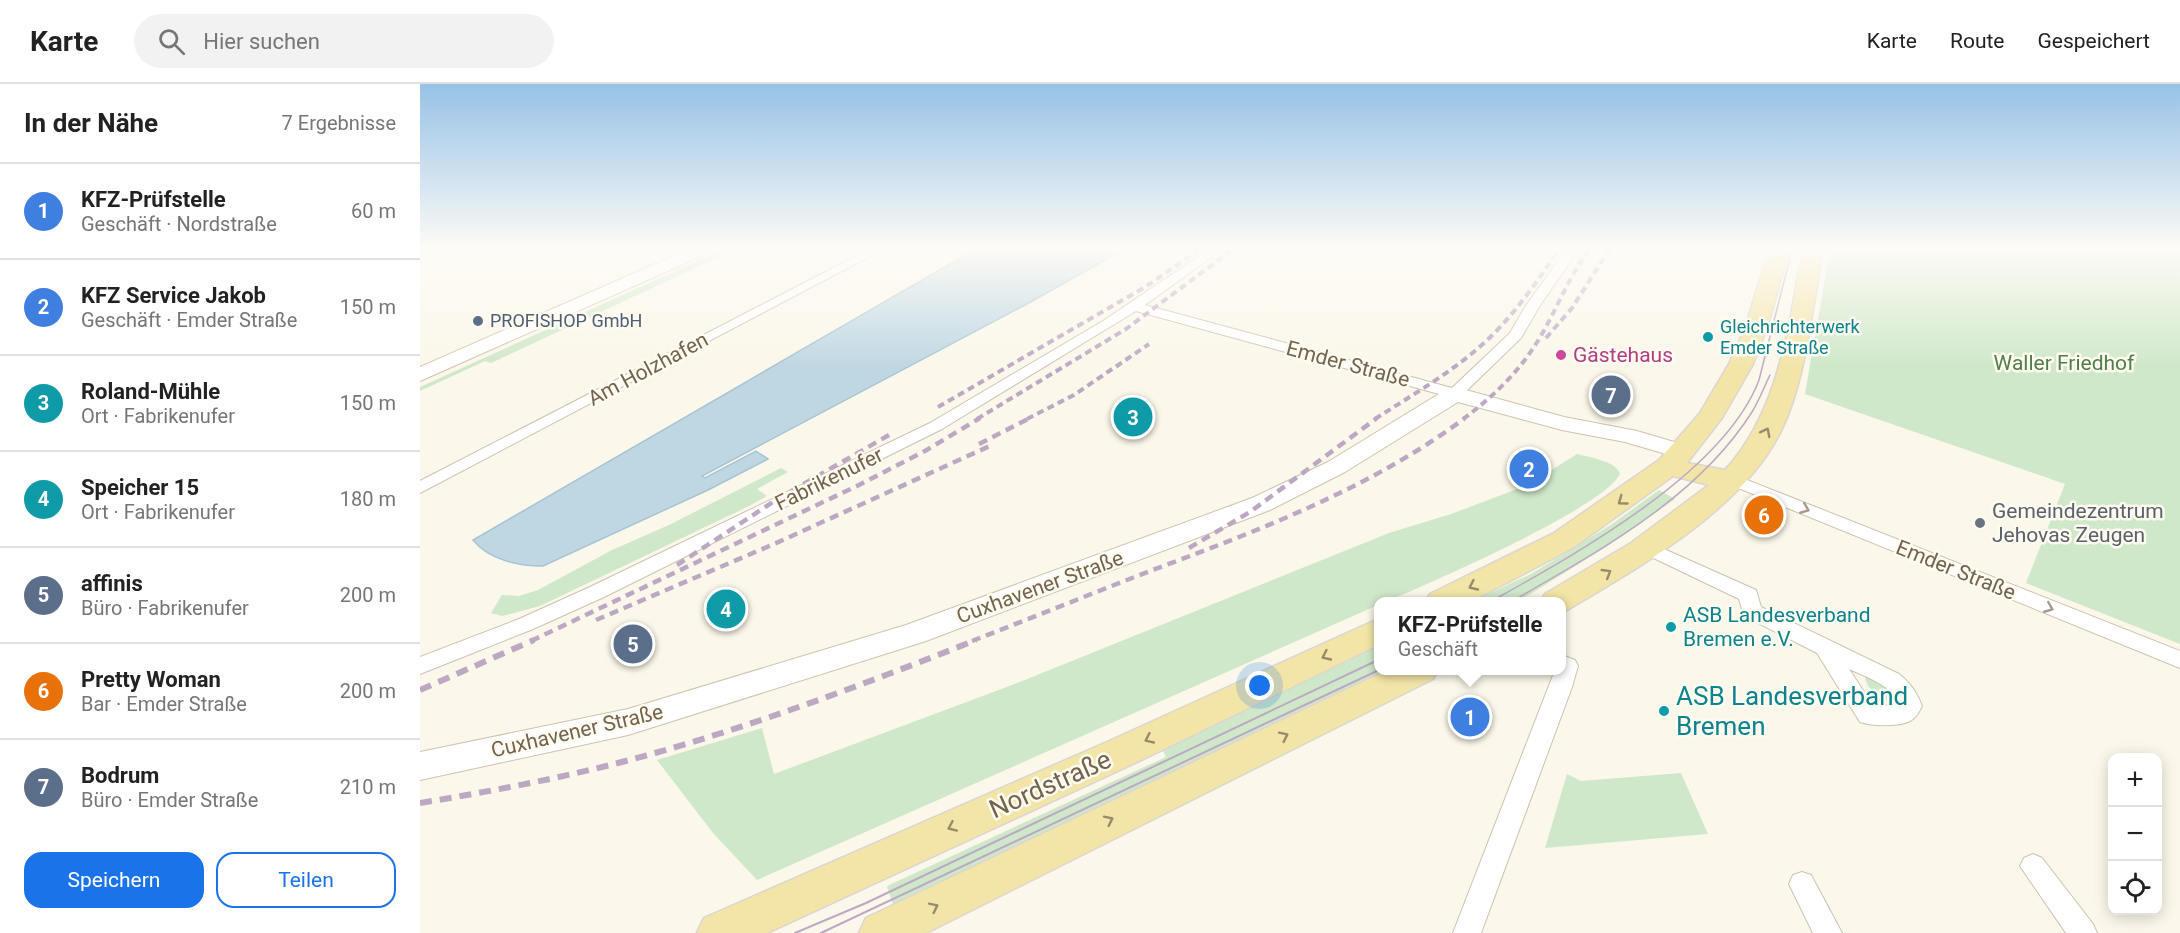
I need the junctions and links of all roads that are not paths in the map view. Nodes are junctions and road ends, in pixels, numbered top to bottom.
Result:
1 (611, 290) edge
2 (800, 290) edge
3 (1158, 290) edge
4 (1544, 290) edge
5 (1767, 290) edge
6 (1804, 290) edge
7 (1135, 306) junction
8 (420, 375) edge
9 (1455, 394) junction
10 (1676, 459) junction
11 (1732, 479) junction
12 (420, 488) edge
13 (1646, 547) junction
14 (1452, 597) edge
15 (1565, 597) edge
16 (1374, 633) edge
17 (1824, 647) dead end
18 (2180, 660) edge
19 (420, 666) edge
20 (1411, 675) edge
21 (1561, 675) edge
22 (420, 766) edge
23 (2033, 866) dead end
24 (1802, 884) dead end
25 (775, 921) edge
26 (719, 933) edge
27 (882, 933) edge
28 (1467, 933) edge
29 (1828, 933) edge
30 (2083, 933) edge

1 - 8 street
2 - 12 street, Am Holzhafen
3 - 7 street, Fabrikenufer
4 - 9 street, Cuxhavener Straße
5 - 10 main road
11 -> 6 main road
7 - 9 street, Emder Straße
7 - 19 street, Fabrikenufer
9 - 10 street, Emder Straße
9 - 22 street, Cuxhavener Straße
10 - 11 main road, Emder Straße
10 -> 14 main road
11 - 13 main road
11 -> 18 street, Emder Straße
15 -> 13 main road
13 - 17 street
16 -> 25 main road, Nordstraße
27 -> 20 main road
21 - 28 street
23 - 30 street
24 - 29 street
25 - 26 main road, Nordstraße

